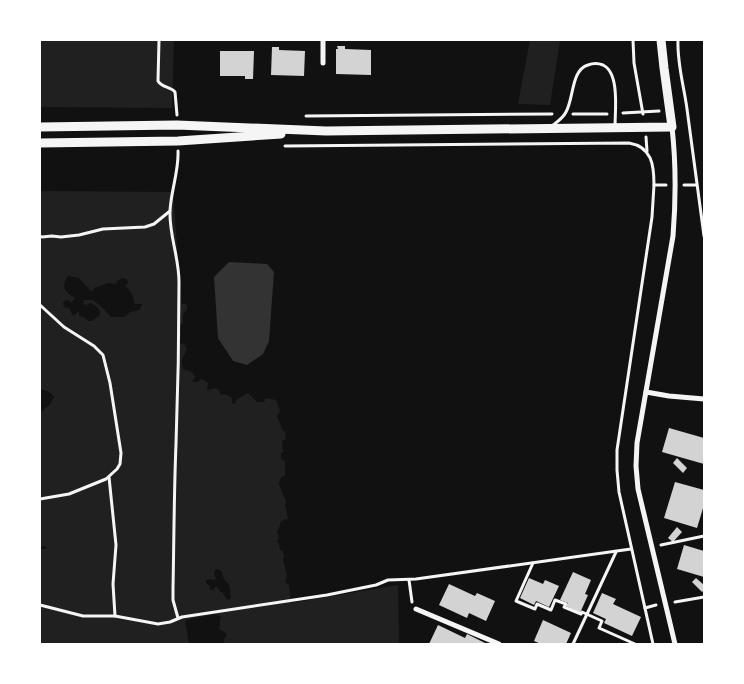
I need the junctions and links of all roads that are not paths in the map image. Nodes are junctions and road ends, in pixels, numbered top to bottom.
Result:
1 (323, 40) edge
2 (661, 40) edge
3 (323, 63) dead end
4 (40, 127) edge
5 (672, 127) junction
6 (615, 128) junction
7 (548, 129) junction
8 (326, 131) junction
9 (40, 143) edge
10 (646, 392) junction
11 (704, 399) edge
12 (416, 609) dead end
13 (499, 644) edge
14 (675, 644) edge

1 - 3 street
2 - 5 street
4 - 8 street
5 - 6 street
5 - 10 street
6 - 7 street
6 - 7 lane
7 - 8 street
8 - 9 street
10 - 11 street
10 - 14 street
12 - 13 street

